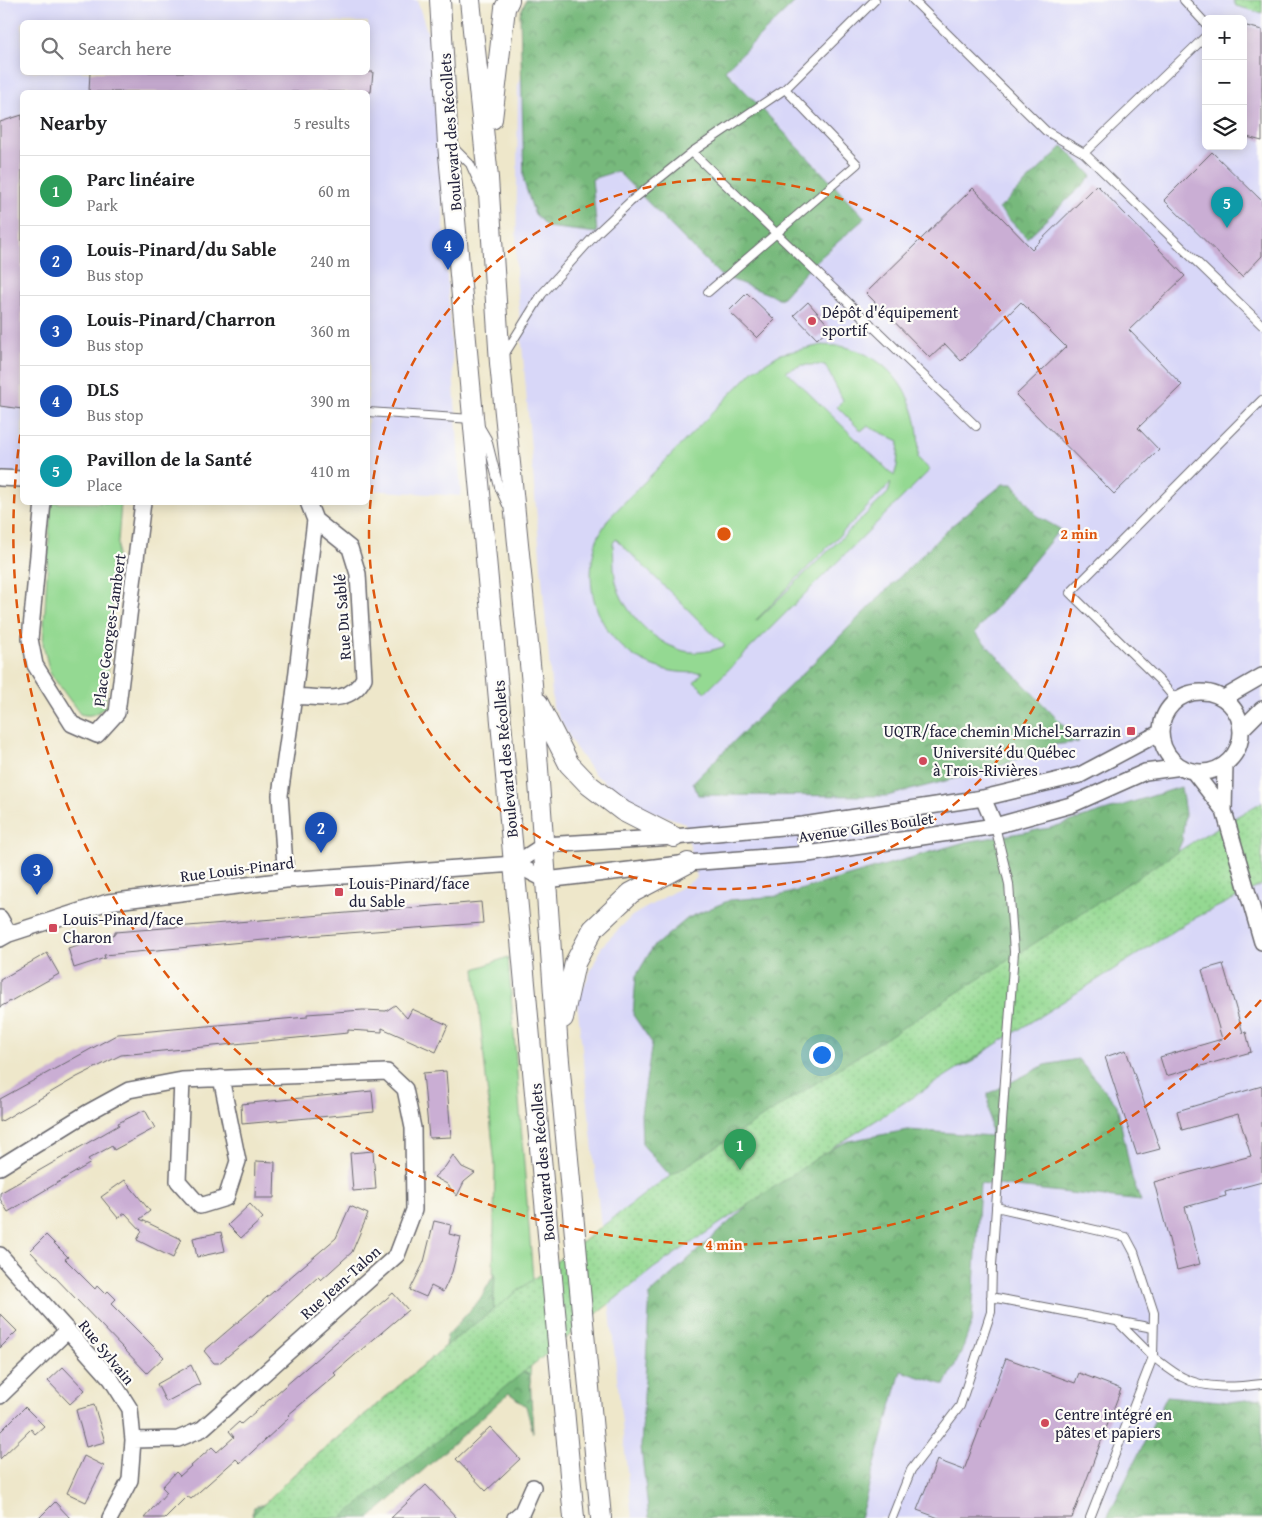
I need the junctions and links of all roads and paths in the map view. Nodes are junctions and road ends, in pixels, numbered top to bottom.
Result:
1 (432, 0) edge
2 (440, 0) edge
3 (470, 0) edge
4 (509, 0) edge
5 (875, 0) edge
6 (913, 0) edge
7 (1184, 0) edge
8 (1202, 20) edge
9 (1202, 40) edge
10 (444, 52) junction
11 (785, 89) junction
12 (448, 144) junction
13 (692, 152) junction
14 (1084, 153) junction
15 (488, 178) junction
16 (490, 208) junction
17 (776, 234) junction
18 (708, 292) dead end
19 (1262, 325) edge
20 (500, 363) junction
21 (1262, 400) edge
22 (370, 412) edge
23 (474, 419) junction
24 (976, 426) dead end
25 (0, 478) edge
26 (20, 479) edge
27 (43, 505) edge
28 (143, 505) edge
29 (309, 505) edge
30 (315, 520) junction
31 (516, 523) junction
32 (1262, 676) edge
33 (532, 684) junction
34 (294, 696) junction
35 (1224, 698) junction
36 (1176, 700) junction
37 (1262, 709) edge
38 (1242, 729) junction
39 (1161, 732) junction
40 (1224, 764) junction
41 (1188, 769) junction
42 (983, 798) junction
43 (1224, 811) junction
44 (803, 825) junction
45 (995, 826) junction
46 (674, 837) junction
47 (544, 845) junction
48 (808, 854) junction
49 (688, 863) junction
50 (515, 864) junction
51 (286, 880) junction
52 (546, 880) junction
53 (0, 918) edge
54 (4, 936) edge
55 (1262, 942) edge
56 (558, 1050) junction
57 (221, 1078) junction
58 (182, 1080) junction
59 (0, 1167) edge
60 (996, 1207) junction
61 (0, 1255) edge
62 (991, 1297) junction
63 (1117, 1321) junction
64 (1153, 1328) junction
65 (68, 1330) junction
66 (1153, 1357) junction
67 (1262, 1384) edge
68 (0, 1396) edge
69 (133, 1440) junction
70 (533, 1487) dead end
71 (110, 1518) edge
72 (515, 1518) edge
73 (574, 1518) edge
74 (601, 1518) edge
75 (892, 1518) edge
76 (1090, 1518) edge

1 - 10 main road
2 - 10 main road, Boulevard des Récollets
3 - 15 main road, Boulevard des Récollets
4 - 15 main road
5 - 11 lane
6 - 14 lane
7 - 8 lane
9 - 14 lane
10 - 12 main road, Boulevard des Récollets
11 - 13 lane
11 - 17 lane
12 - 16 lane
12 - 23 main road, Boulevard des Récollets
13 - 17 lane
13 - 20 lane
14 - 19 lane
15 - 16 main road, Boulevard des Récollets
16 - 20 main road, Boulevard des Récollets
17 - 18 lane
17 - 24 lane
20 - 31 main road, Boulevard des Récollets
21 - 36 lane
22 - 23 lane
23 - 31 lane
23 - 50 main road, Boulevard des Récollets
25 - 26 street
27 - 28 street, Place Georges-Lambert
29 - 30 street
30 - 34 street, Rue Du Sablé
30 - 34 street, Rue Du Sablé
31 - 33 main road, Boulevard des Récollets
32 - 35 street
33 - 46 main road
33 - 47 main road, Boulevard des Récollets
34 - 51 street, Rue Du Sablé
35 - 36 street
35 - 38 street
36 - 39 street
37 - 38 street
38 - 40 street
39 - 41 street
39 - 42 street, Avenue Gilles Boulet
40 - 41 street, Avenue Gilles Boulet
40 - 43 street
41 - 43 street
41 - 45 street, Avenue Gilles Boulet
42 - 44 street, Avenue Gilles Boulet
42 - 45 street
43 - 55 street
44 - 46 street, Avenue Gilles Boulet
44 - 48 street
45 - 48 street, Avenue Gilles Boulet
45 - 60 lane
46 - 47 street, Avenue Gilles Boulet
47 - 50 street, Rue Louis-Pinard
47 - 52 main road, Boulevard des Récollets
48 - 49 street, Avenue Gilles Boulet
49 - 52 street, Avenue Gilles Boulet
49 - 56 main road
50 - 51 street, Rue Louis-Pinard
50 - 52 street
50 - 73 main road, Boulevard des Récollets
51 - 54 street, Rue Louis-Pinard
52 - 56 main road, Boulevard des Récollets
53 - 54 street
56 - 74 main road, Boulevard des Récollets
57 - 58 street, Rue Jean-Talon
57 - 58 street
57 - 69 street, Rue Jean-Talon
58 - 59 street, Rue Jean-Talon
60 - 62 lane
60 - 64 lane
61 - 65 street, Rue Sylvain
62 - 63 lane
62 - 75 lane
63 - 64 lane
63 - 66 lane
64 - 66 lane
65 - 68 street
65 - 69 street, Rue Sylvain
66 - 67 lane
66 - 76 lane
69 - 71 street, Rue Sylvain
70 - 72 street

